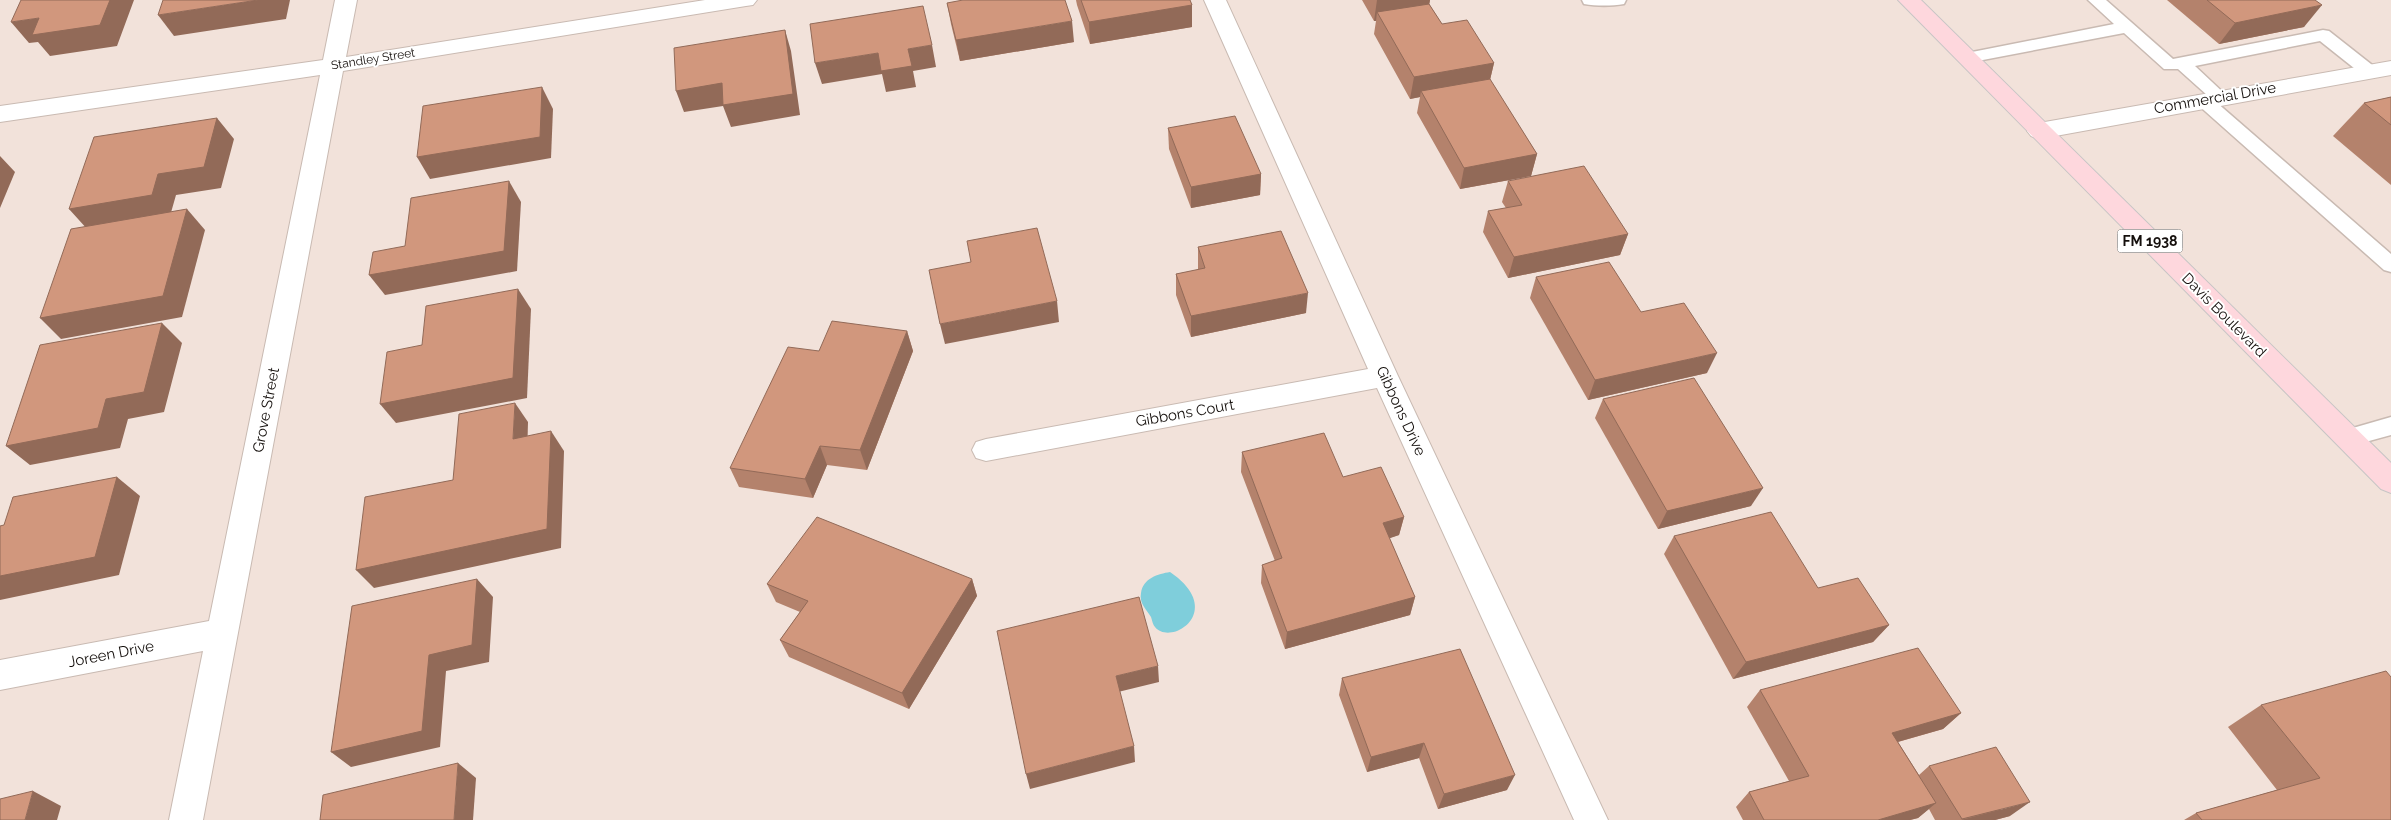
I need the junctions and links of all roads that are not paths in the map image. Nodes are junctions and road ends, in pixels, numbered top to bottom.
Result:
1 (346, 0) edge
2 (746, 0) edge
3 (1214, 0) edge
4 (1590, 0) edge
5 (1618, 0) edge
6 (1909, 0) edge
7 (2096, 0) edge
8 (2127, 27) junction
9 (1967, 58) junction
10 (2182, 63) junction
11 (333, 66) junction
12 (2381, 70) edge
13 (2211, 99) junction
14 (0, 114) edge
15 (2039, 131) junction
16 (2391, 265) edge
17 (1385, 376) junction
18 (2391, 426) edge
19 (2347, 438) junction
20 (986, 450) dead end
21 (2391, 482) edge
22 (222, 633) junction
23 (0, 675) edge
24 (186, 820) edge
25 (1591, 820) edge

1 - 11 street, Grove Street
2 - 11 street, Standley Street
3 - 17 street, Gibbons Drive
4 - 5 lane
6 - 9 main road, Davis Boulevard / FM 1938
7 - 8 lane
8 - 9 lane
8 - 10 lane
9 - 15 main road, Davis Boulevard / FM 1938
10 - 12 lane
10 - 13 lane
11 - 14 street, Standley Street
11 - 22 street, Grove Street
12 - 13 street, Commercial Drive
13 - 15 street, Commercial Drive
13 - 16 lane
15 - 19 main road, Davis Boulevard / FM 1938
17 - 20 street, Gibbons Court
17 - 25 street, Gibbons Drive
18 - 19 lane
19 - 21 main road, Davis Boulevard / FM 1938
22 - 23 street, Joreen Drive
22 - 24 street, Grove Street

